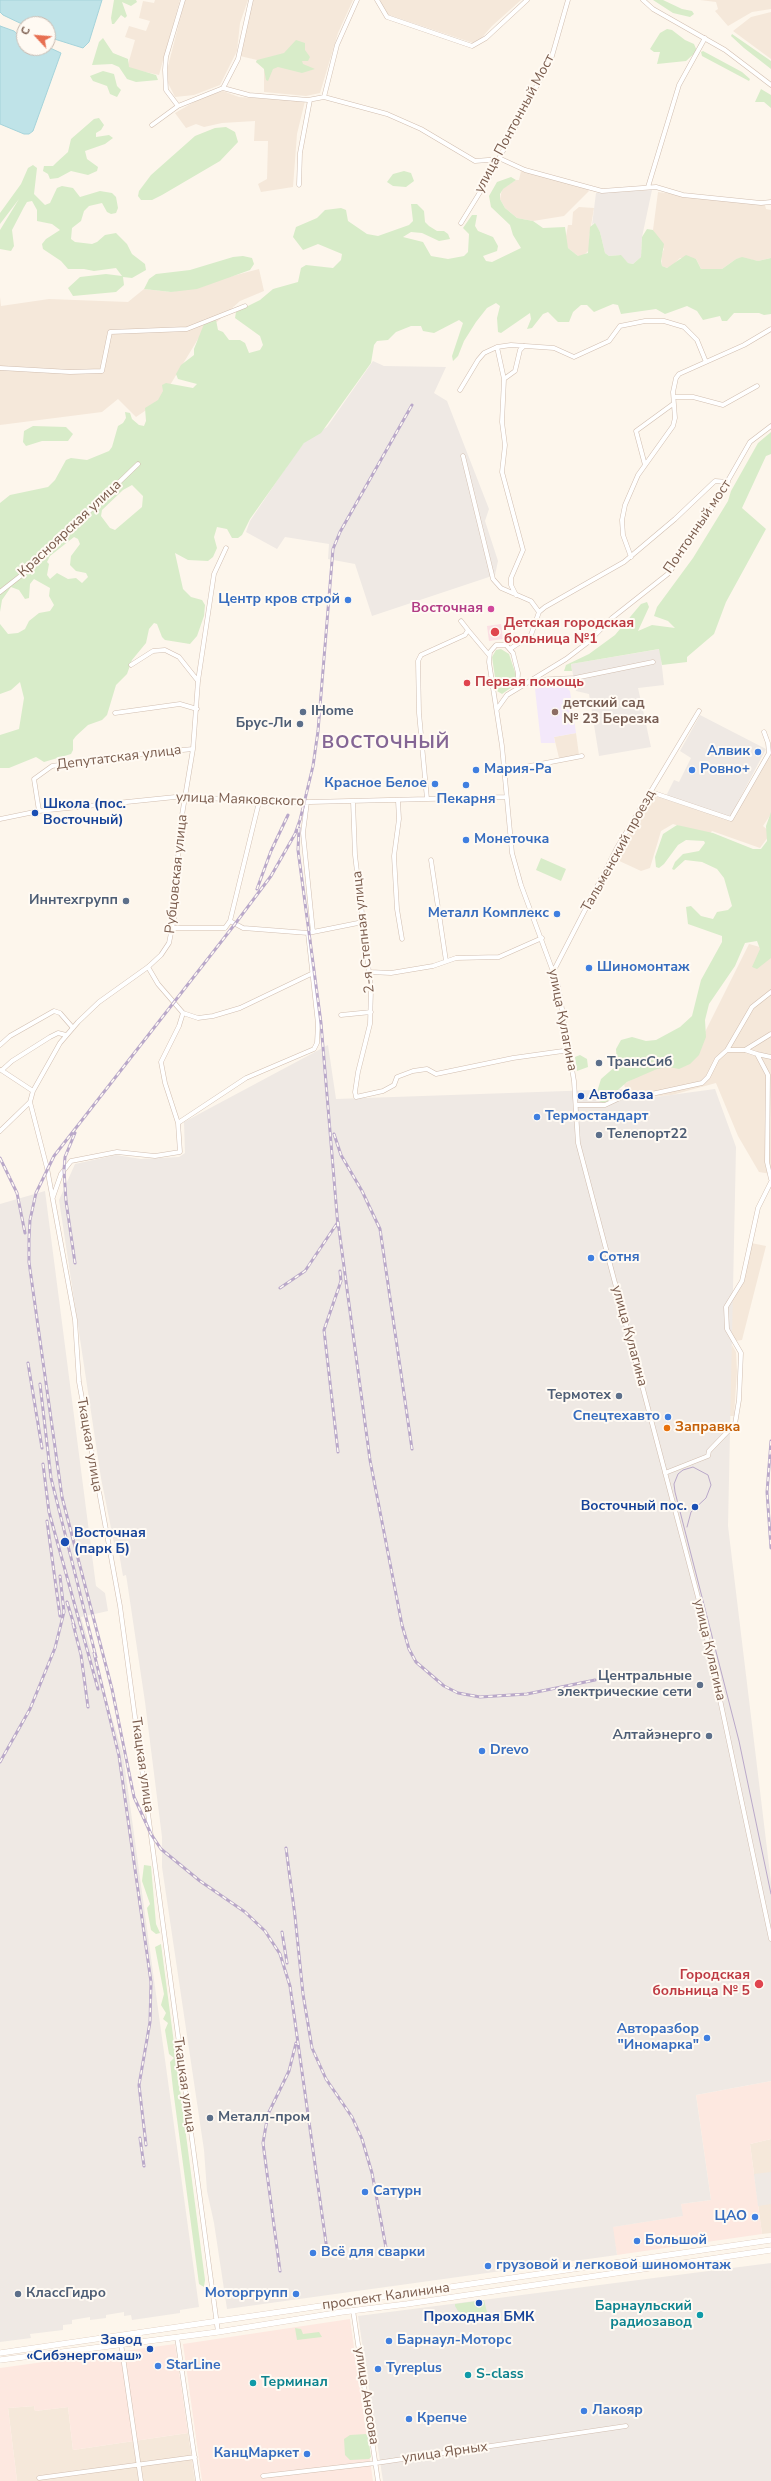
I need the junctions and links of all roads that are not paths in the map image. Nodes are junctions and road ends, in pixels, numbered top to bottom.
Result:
1 (183, 0) edge
2 (251, 0) edge
3 (357, 0) edge
4 (377, 0) edge
5 (527, 0) edge
6 (568, 0) edge
7 (643, 0) edge
8 (705, 38) junction
9 (771, 85) edge
10 (223, 88) junction
11 (324, 97) junction
12 (310, 100) junction
13 (178, 106) junction
14 (152, 125) dead end
15 (498, 159) junction
16 (299, 186) dead end
17 (648, 187) junction
18 (771, 202) edge
19 (461, 222) dead end
20 (245, 306) dead end
21 (771, 330) edge
22 (524, 346) junction
23 (497, 347) junction
24 (706, 362) junction
25 (0, 368) edge
26 (504, 379) junction
27 (758, 386) dead end
28 (460, 390) dead end
29 (674, 397) junction
30 (673, 404) junction
31 (771, 426) edge
32 (463, 456) dead end
33 (138, 464) dead end
34 (645, 465) junction
35 (728, 482) junction
36 (226, 548) dead end
37 (630, 557) junction
38 (0, 592) edge
39 (516, 595) junction
40 (539, 612) junction
41 (461, 621) dead end
42 (468, 630) junction
43 (510, 649) junction
44 (489, 655) junction
45 (653, 662) dead end
46 (131, 665) dead end
47 (534, 680) junction
48 (198, 681) junction
49 (517, 688) junction
50 (197, 709) junction
51 (497, 709) junction
52 (698, 711) dead end
53 (115, 713) dead end
54 (764, 732) dead end
55 (193, 749) junction
56 (582, 756) dead end
57 (504, 771) junction
58 (651, 792) junction
59 (186, 796) junction
60 (506, 797) junction
61 (427, 800) junction
62 (398, 801) junction
63 (259, 802) junction
64 (307, 802) junction
65 (353, 802) junction
66 (39, 811) junction
67 (0, 819) edge
68 (431, 860) dead end
69 (230, 921) junction
70 (363, 922) junction
71 (173, 928) junction
72 (313, 932) junction
73 (308, 933) junction
74 (542, 938) junction
75 (402, 939) dead end
76 (446, 961) junction
77 (148, 967) junction
78 (370, 972) junction
79 (554, 972) junction
80 (311, 974) junction
81 (771, 992) edge
82 (371, 1012) junction
83 (183, 1013) junction
84 (341, 1015) dead end
85 (73, 1028) junction
86 (771, 1034) edge
87 (66, 1035) junction
88 (0, 1045) edge
89 (570, 1050) junction
90 (727, 1050) junction
91 (745, 1050) junction
92 (757, 1054) junction
93 (771, 1057) edge
94 (1, 1070) edge
95 (33, 1091) junction
96 (30, 1102) junction
97 (576, 1105) junction
98 (178, 1123) junction
99 (0, 1131) edge
100 (771, 1180) edge
101 (53, 1199) junction
102 (665, 1473) junction
103 (771, 1939) edge
104 (771, 2240) edge
105 (771, 2250) edge
106 (352, 2302) junction
107 (352, 2310) junction
108 (217, 2321) junction
109 (177, 2328) junction
110 (218, 2332) junction
111 (177, 2337) junction
112 (121, 2343) junction
113 (0, 2353) edge
114 (0, 2360) edge
115 (626, 2426) dead end
116 (195, 2458) junction
117 (376, 2463) junction
118 (139, 2465) junction
119 (263, 2476) dead end
120 (39, 2478) dead end
121 (141, 2481) edge
122 (198, 2481) edge
123 (378, 2481) edge

1 - 13 street
2 - 10 street
3 - 11 street
4 - 5 street
6 - 15 street, улица Понтонный Мост
7 - 8 street
8 - 9 street
8 - 17 street
10 - 12 street
10 - 13 street
11 - 12 street
11 - 15 street
12 - 16 street
13 - 14 street
15 - 17 street
15 - 19 street, улица Понтонный Мост
17 - 18 street
20 - 25 street
21 - 24 street
22 - 23 street
22 - 24 street
22 - 26 street
23 - 26 street
23 - 28 street
24 - 29 street
26 - 39 street
27 - 29 street
29 - 30 street
30 - 34 street
30 - 34 street
31 - 35 street, Понтонный мост
32 - 39 street
33 - 38 street, Красноярская улица
34 - 37 street
35 - 37 street
35 - 47 street, Понтонный мост
36 - 48 street, Рубцовская улица
37 - 40 street
39 - 40 street
40 - 43 street
41 - 42 street
42 - 44 street
42 - 61 street
43 - 44 street
43 - 49 street
44 - 51 street, улица Кулагина
45 - 47 street
46 - 48 street
47 - 49 street, Понтонный мост
48 - 50 street, Рубцовская улица
49 - 51 street
50 - 53 street
50 - 55 street, Рубцовская улица
51 - 57 street, улица Кулагина
52 - 58 street, Тальменский проезд
54 - 58 street
55 - 59 street, Рубцовская улица
55 - 66 street, Депутатская улица
56 - 57 street
57 - 60 street, улица Кулагина
58 - 79 street, Тальменский проезд
59 - 63 street, улица Маяковского
59 - 66 street, улица Маяковского
59 - 71 street, Рубцовская улица
60 - 61 street, улица Маяковского
60 - 74 street, улица Кулагина
61 - 62 street, улица Маяковского
62 - 65 street, улица Маяковского
62 - 75 street
63 - 64 street, улица Маяковского
63 - 69 street
64 - 65 street, улица Маяковского
64 - 72 street
65 - 70 street, 2-я Степная улица
66 - 67 street, улица Маяковского
68 - 76 street
69 - 71 street
69 - 73 street
70 - 72 street
70 - 78 street, 2-я Степная улица
71 - 77 street, Рубцовская улица
72 - 73 street
73 - 80 street
74 - 76 street
74 - 79 street, улица Кулагина
76 - 78 street
77 - 83 street
77 - 85 street, Рубцовская улица
78 - 82 street, 2-я Степная улица
79 - 89 street, улица Кулагина
80 - 83 street
80 - 98 street
81 - 90 street
82 - 84 street
82 - 89 street, 2-я Степная улица
83 - 98 street
85 - 87 street, Рубцовская улица
85 - 88 street
86 - 91 street
87 - 94 street
87 - 95 street, Рубцовская улица
89 - 97 street, улица Кулагина
90 - 91 street
90 - 97 street
91 - 92 street
92 - 93 street
92 - 100 street
94 - 95 street
95 - 96 street, Рубцовская улица
96 - 99 street
96 - 101 street, Ткацкая улица
97 - 102 street, улица Кулагина
98 - 101 street, Ткацкая улица
100 - 102 street
101 - 108 street, Ткацкая улица
102 - 103 street, улица Кулагина
104 - 106 main road, проспект Калинина
105 - 107 main road, проспект Калинина
106 - 107 main road
106 - 108 main road, проспект Калинина
107 - 110 main road, проспект Калинина
107 - 117 street, улица Аносова
108 - 109 main road, проспект Калинина
108 - 110 street, Ткацкая улица
109 - 111 main road
109 - 113 main road, проспект Калинина
110 - 111 main road, проспект Калинина
111 - 112 main road, проспект Калинина
111 - 116 street
112 - 114 main road, проспект Калинина
112 - 118 street
115 - 117 street, улица Ярных
116 - 118 street
116 - 122 street
117 - 119 street, улица Ярных
117 - 123 street, улица Аносова
118 - 120 street
118 - 121 street

